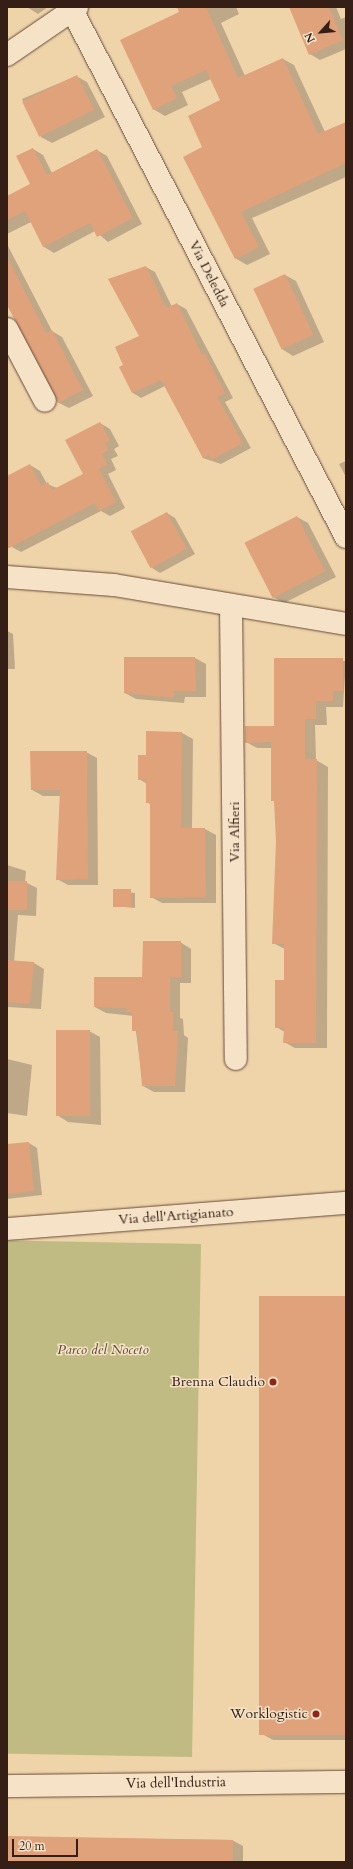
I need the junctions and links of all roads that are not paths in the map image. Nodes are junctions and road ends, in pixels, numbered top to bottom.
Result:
1 (75, 9) edge
2 (7, 55) edge
3 (7, 329) edge
4 (45, 402) dead end
5 (346, 537) edge
6 (7, 577) edge
7 (231, 605) junction
8 (346, 624) edge
9 (236, 1059) dead end
10 (346, 1203) edge
11 (7, 1229) edge
12 (346, 1782) edge
13 (7, 1786) edge

1 - 2 street
1 - 5 street, Via Deledda
3 - 4 street
6 - 7 street
7 - 8 street
7 - 9 street, Via Alfieri
10 - 11 street, Via dell'Artigianato
12 - 13 street, Via dell'Industria

